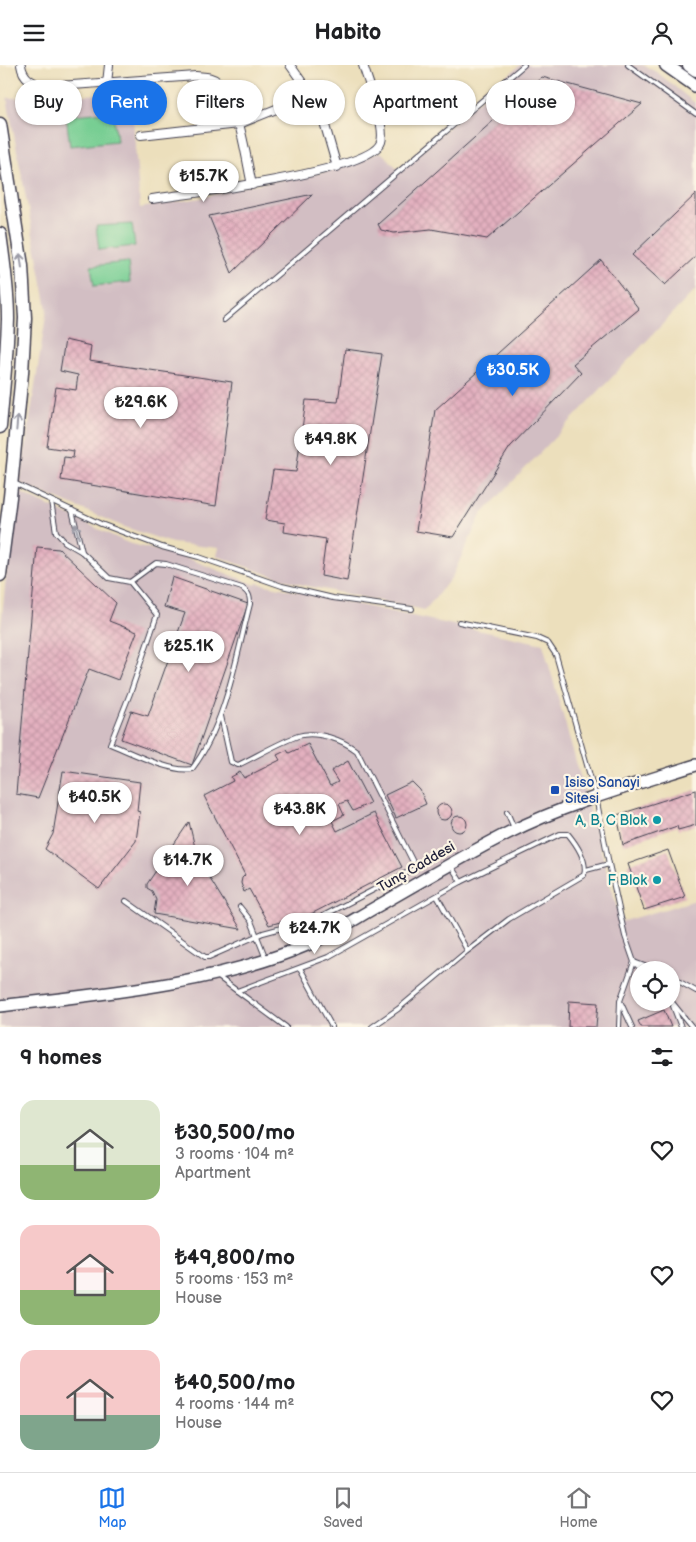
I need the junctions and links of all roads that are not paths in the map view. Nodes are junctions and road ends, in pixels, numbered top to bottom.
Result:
1 (21, 65) edge
2 (109, 65) edge
3 (290, 65) edge
4 (363, 65) edge
5 (524, 65) edge
6 (628, 65) edge
7 (666, 65) edge
8 (689, 65) edge
9 (696, 70) edge
10 (107, 80) edge
11 (145, 80) edge
12 (216, 80) edge
13 (300, 80) edge
14 (92, 84) edge
15 (696, 86) edge
16 (696, 114) edge
17 (0, 124) edge
18 (230, 125) edge
19 (239, 125) edge
20 (325, 125) edge
21 (141, 135) dead end
22 (337, 167) junction
23 (252, 185) junction
24 (152, 199) dead end
25 (0, 234) edge
26 (224, 320) dead end
27 (0, 427) edge
28 (6, 482) edge
29 (51, 501) junction
30 (72, 511) junction
31 (82, 551) junction
32 (0, 575) edge
33 (130, 582) junction
34 (412, 609) dead end
35 (459, 622) dead end
36 (221, 716) junction
37 (696, 765) edge
38 (596, 797) junction
39 (506, 812) dead end
40 (515, 830) junction
41 (450, 864) junction
42 (609, 864) junction
43 (586, 870) junction
44 (461, 882) junction
45 (437, 896) junction
46 (126, 901) dead end
47 (240, 907) dead end
48 (257, 935) junction
49 (467, 951) junction
50 (266, 959) junction
51 (634, 961) edge
52 (300, 968) junction
53 (630, 973) edge
54 (213, 974) junction
55 (680, 982) edge
56 (237, 991) junction
57 (696, 991) edge
58 (620, 1001) junction
59 (0, 1006) edge
60 (675, 1011) edge
61 (679, 1011) edge
62 (286, 1027) edge
63 (332, 1027) edge
64 (372, 1027) edge
65 (620, 1027) edge
66 (632, 1027) edge
67 (681, 1027) edge
68 (692, 1027) edge

1 - 14 street
2 - 10 street
3 - 13 street
4 - 22 street
5 - 26 lane
6 - 16 lane
7 - 15 main road
8 - 9 main road
11 - 12 street
28 -> 17 main road
18 - 21 street
19 - 23 street
20 - 22 street
22 - 23 street
23 - 24 street
25 - 27 main road
28 - 29 lane
28 - 32 main road
29 - 30 lane
29 - 31 lane
31 -> 30 lane
30 - 34 lane
31 - 33 lane
33 - 36 lane
33 - 36 lane
35 - 38 lane
36 - 48 lane
37 - 38 main road, Tunç Caddesi
38 - 40 main road, Tunç Caddesi
38 - 42 lane
39 - 40 lane
40 - 41 main road, Tunç Caddesi
41 - 44 lane
41 - 50 main road, Tunç Caddesi
42 - 43 lane
42 - 51 lane
43 - 44 lane
43 - 49 lane
44 - 45 lane
45 - 49 lane
45 - 52 lane
46 - 48 lane
47 - 48 lane
48 - 50 lane
49 - 64 lane
50 - 54 main road, Tunç Caddesi
52 - 56 lane
52 - 63 lane
53 - 58 lane
54 - 56 lane
54 - 59 main road, Tunç Caddesi
55 - 57 lane
56 - 62 lane
58 - 65 lane
58 - 66 lane
60 - 67 lane
61 - 68 lane

